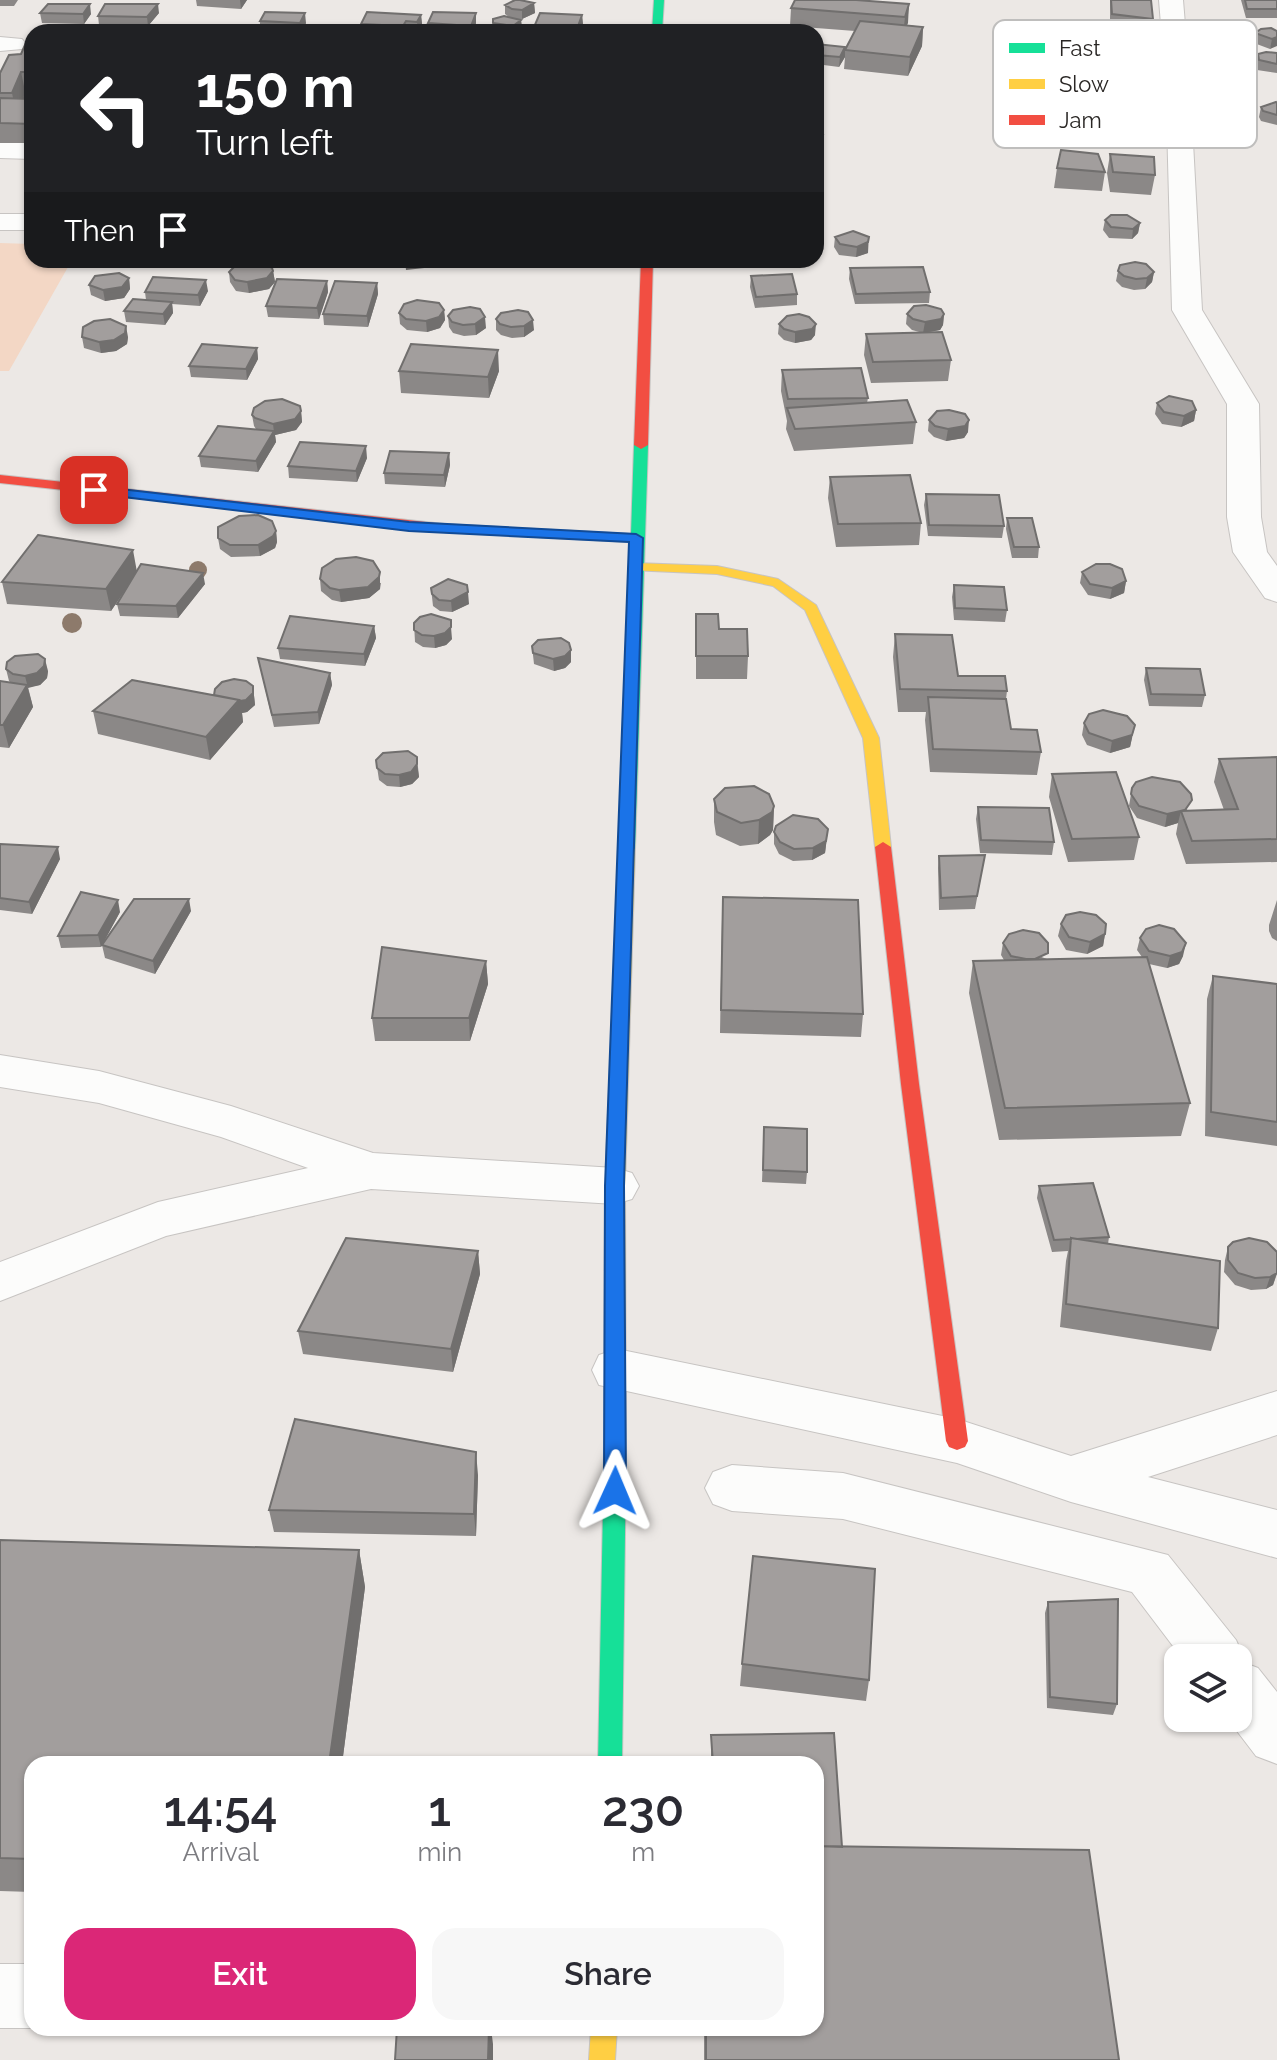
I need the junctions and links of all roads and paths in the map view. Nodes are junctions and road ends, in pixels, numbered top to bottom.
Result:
1 (659, 0) edge
2 (1171, 0) edge
3 (1173, 20) edge
4 (658, 24) edge
5 (1180, 148) edge
6 (0, 150) edge
7 (24, 151) edge
8 (0, 222) edge
9 (24, 222) edge
10 (647, 268) edge
11 (0, 479) edge
12 (636, 538) junction
13 (635, 567) junction
14 (1277, 591) edge
15 (0, 1071) edge
16 (371, 1171) junction
17 (615, 1186) junction
18 (0, 1282) edge
19 (617, 1370) junction
20 (1277, 1413) edge
21 (957, 1441) junction
22 (1071, 1479) junction
23 (732, 1488) dead end
24 (1277, 1534) edge
25 (1205, 1644) edge
26 (1252, 1705) edge
27 (1277, 1737) edge
28 (610, 1756) edge
29 (0, 1996) edge
30 (24, 1996) edge
31 (604, 2036) edge
32 (602, 2060) edge

1 - 4 main road
2 - 3 street
5 - 14 street
6 - 7 street
8 - 9 street
10 - 12 main road
11 - 12 main road
12 - 13 main road
13 - 17 main road
13 - 21 main road
15 - 16 street
16 - 17 street
16 - 18 street
17 - 19 main road
19 - 21 street
19 - 28 main road
20 - 22 street
21 - 22 street
22 - 24 street
23 - 25 street
26 - 27 street
29 - 30 street
31 - 32 main road

